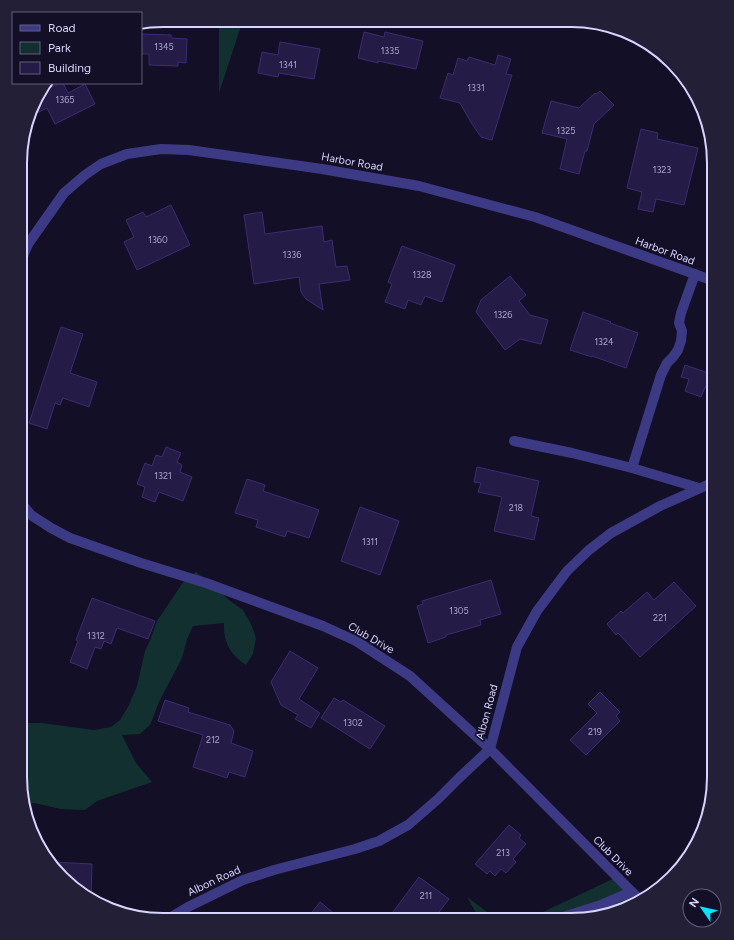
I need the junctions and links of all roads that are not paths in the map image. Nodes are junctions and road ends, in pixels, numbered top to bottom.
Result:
1 (27, 246) edge
2 (695, 274) junction
3 (707, 278) edge
4 (514, 441) dead end
5 (632, 468) junction
6 (707, 485) edge
7 (699, 488) junction
8 (27, 511) edge
9 (490, 749) junction
10 (631, 892) junction
11 (636, 896) edge
12 (178, 913) edge
13 (576, 913) edge

1 - 2 street, Harbor Road
2 - 3 street, Harbor Road
2 - 5 street
4 - 5 street
5 - 7 street
6 - 7 street, Albon Road
7 - 9 street, Albon Road
8 - 9 street, Club Drive
9 - 10 street, Club Drive
9 - 12 street, Albon Road
10 - 11 street, Club Drive
10 - 13 street

